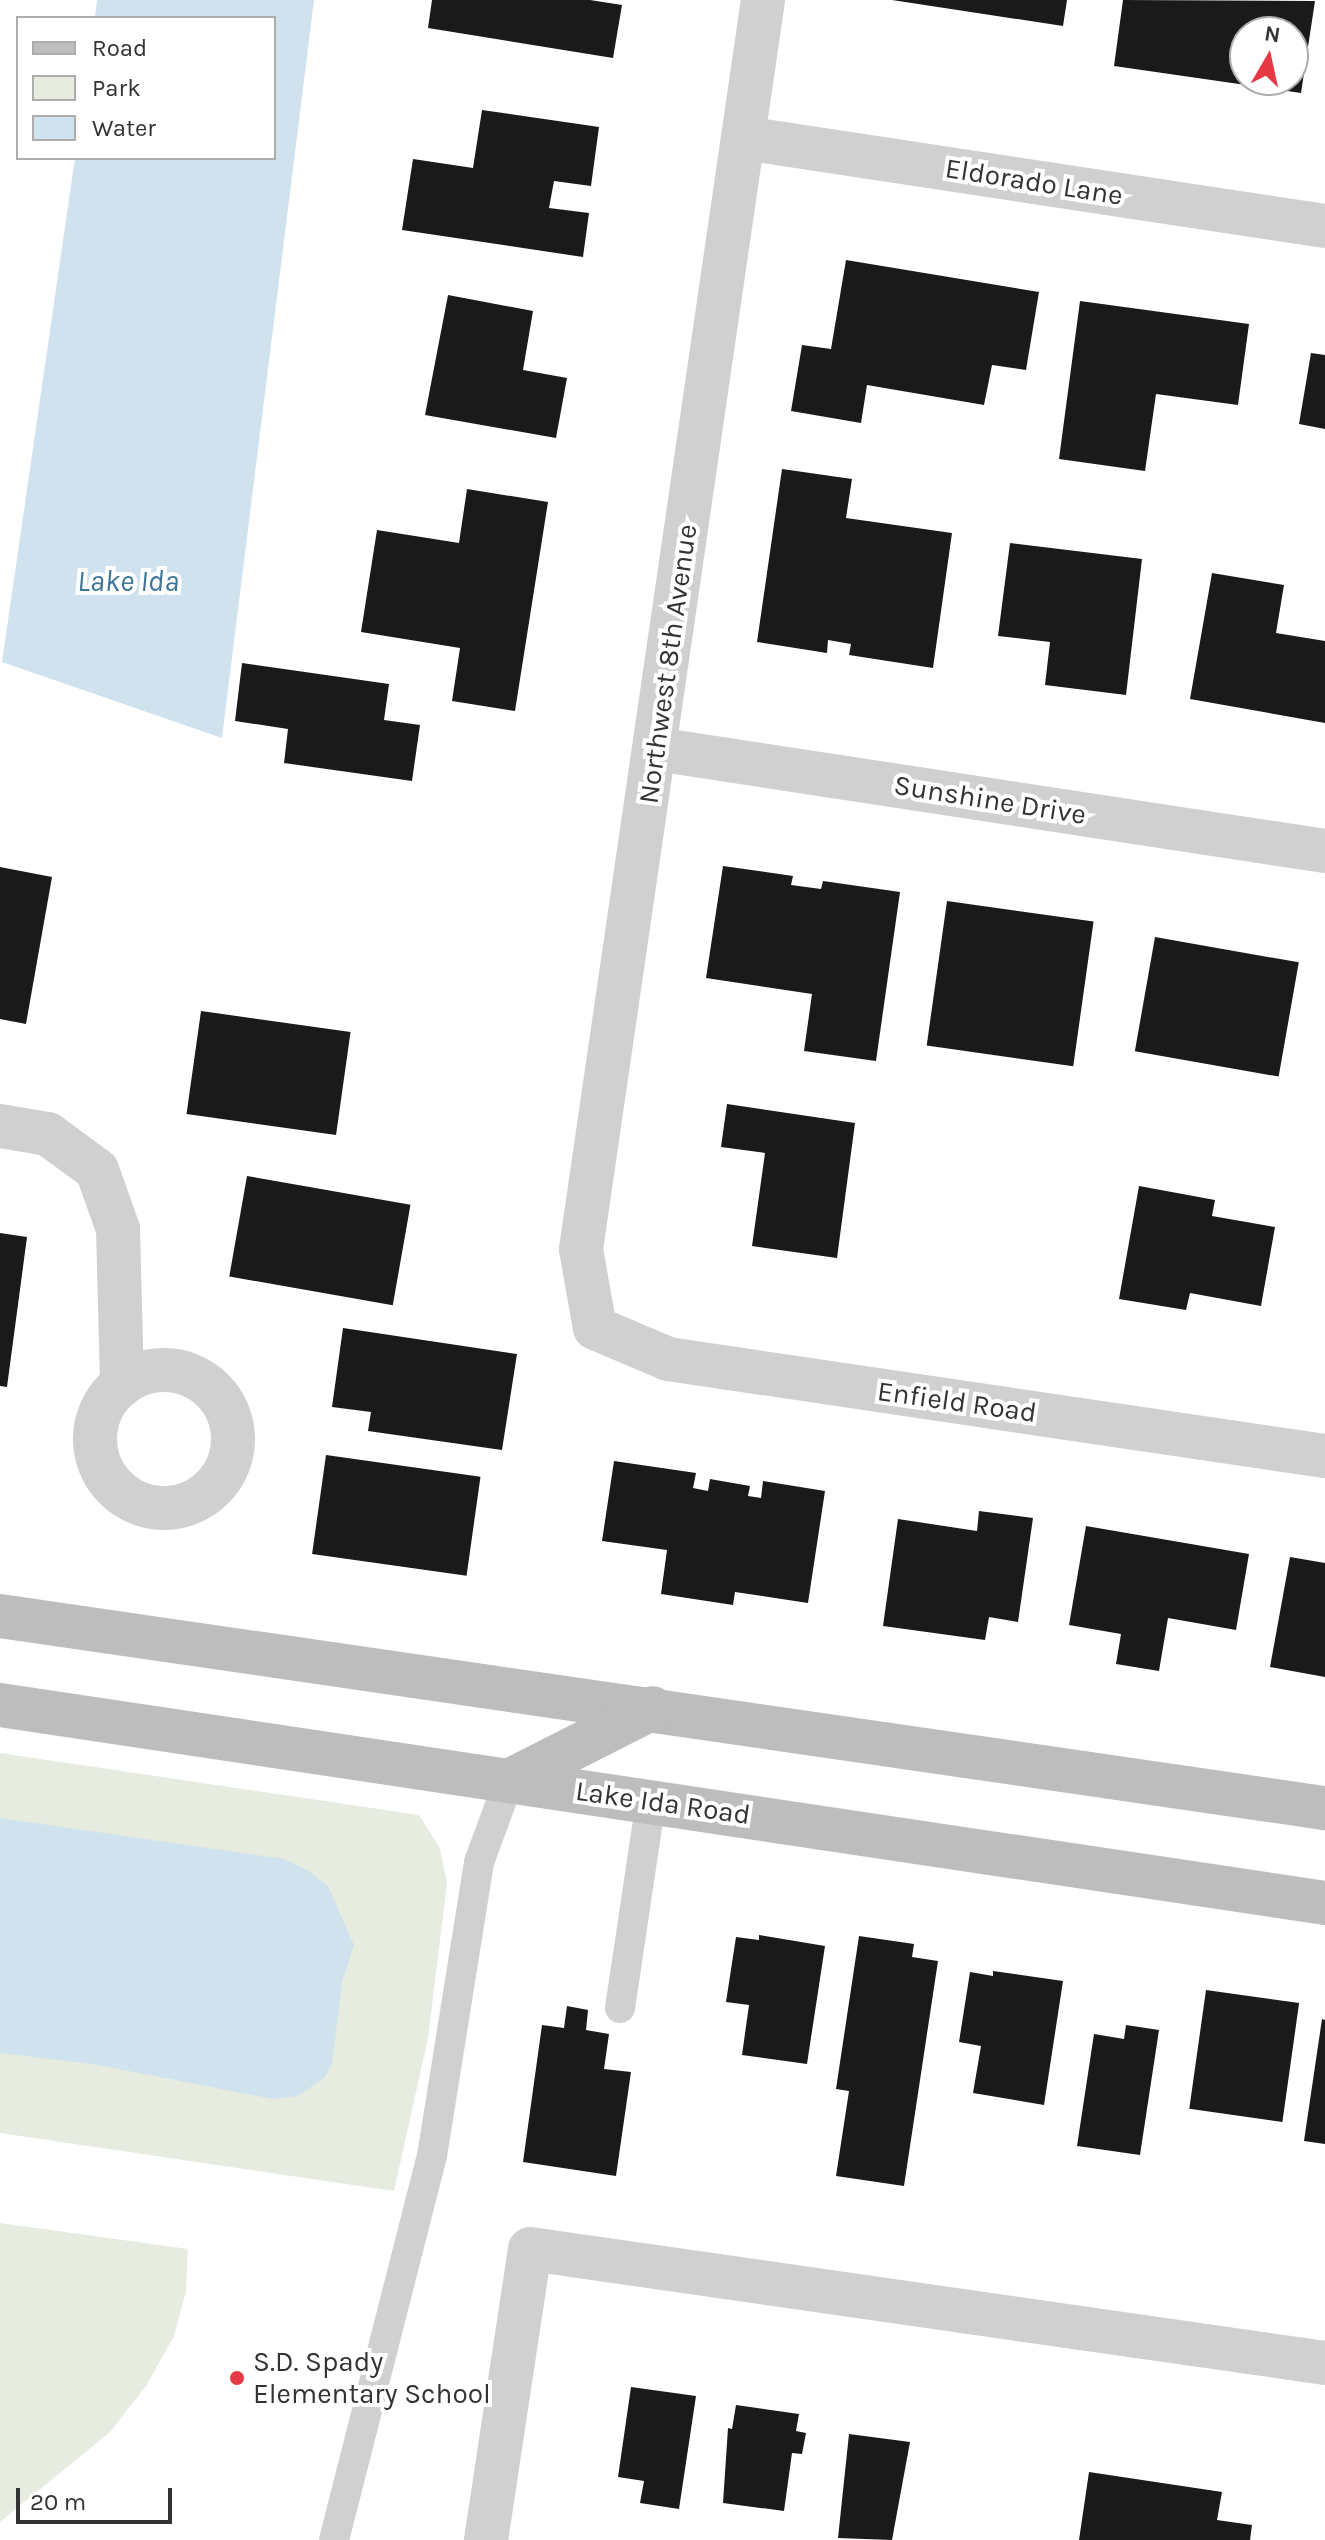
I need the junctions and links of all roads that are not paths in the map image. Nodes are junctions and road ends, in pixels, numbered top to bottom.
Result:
1 (763, 0) edge
2 (744, 138) junction
3 (1325, 226) edge
4 (656, 749) junction
5 (1325, 851) edge
6 (0, 1126) edge
7 (595, 1328) joint
8 (122, 1385) dead end
9 (1325, 1456) edge
10 (0, 1616) edge
11 (0, 1705) edge
12 (653, 1708) junction
13 (509, 1781) junction
14 (651, 1801) junction
15 (1325, 1808) edge
16 (1325, 1903) edge
17 (620, 2008) dead end
18 (1325, 2363) edge
19 (334, 2540) edge
20 (486, 2540) edge

1 - 2 street, Northwest 8th Avenue
2 - 3 street, Eldorado Lane
2 - 4 street, Northwest 8th Avenue
4 - 5 street, Sunshine Drive
4 - 7 street, Northwest 8th Avenue
6 - 8 street
7 - 9 street, Enfield Road
10 - 12 street
11 - 13 street, Lake Ida Road
12 - 13 street
12 - 15 street
13 - 14 street, Lake Ida Road
13 - 19 lane
14 - 16 street, Lake Ida Road
14 - 17 lane
18 - 20 street

